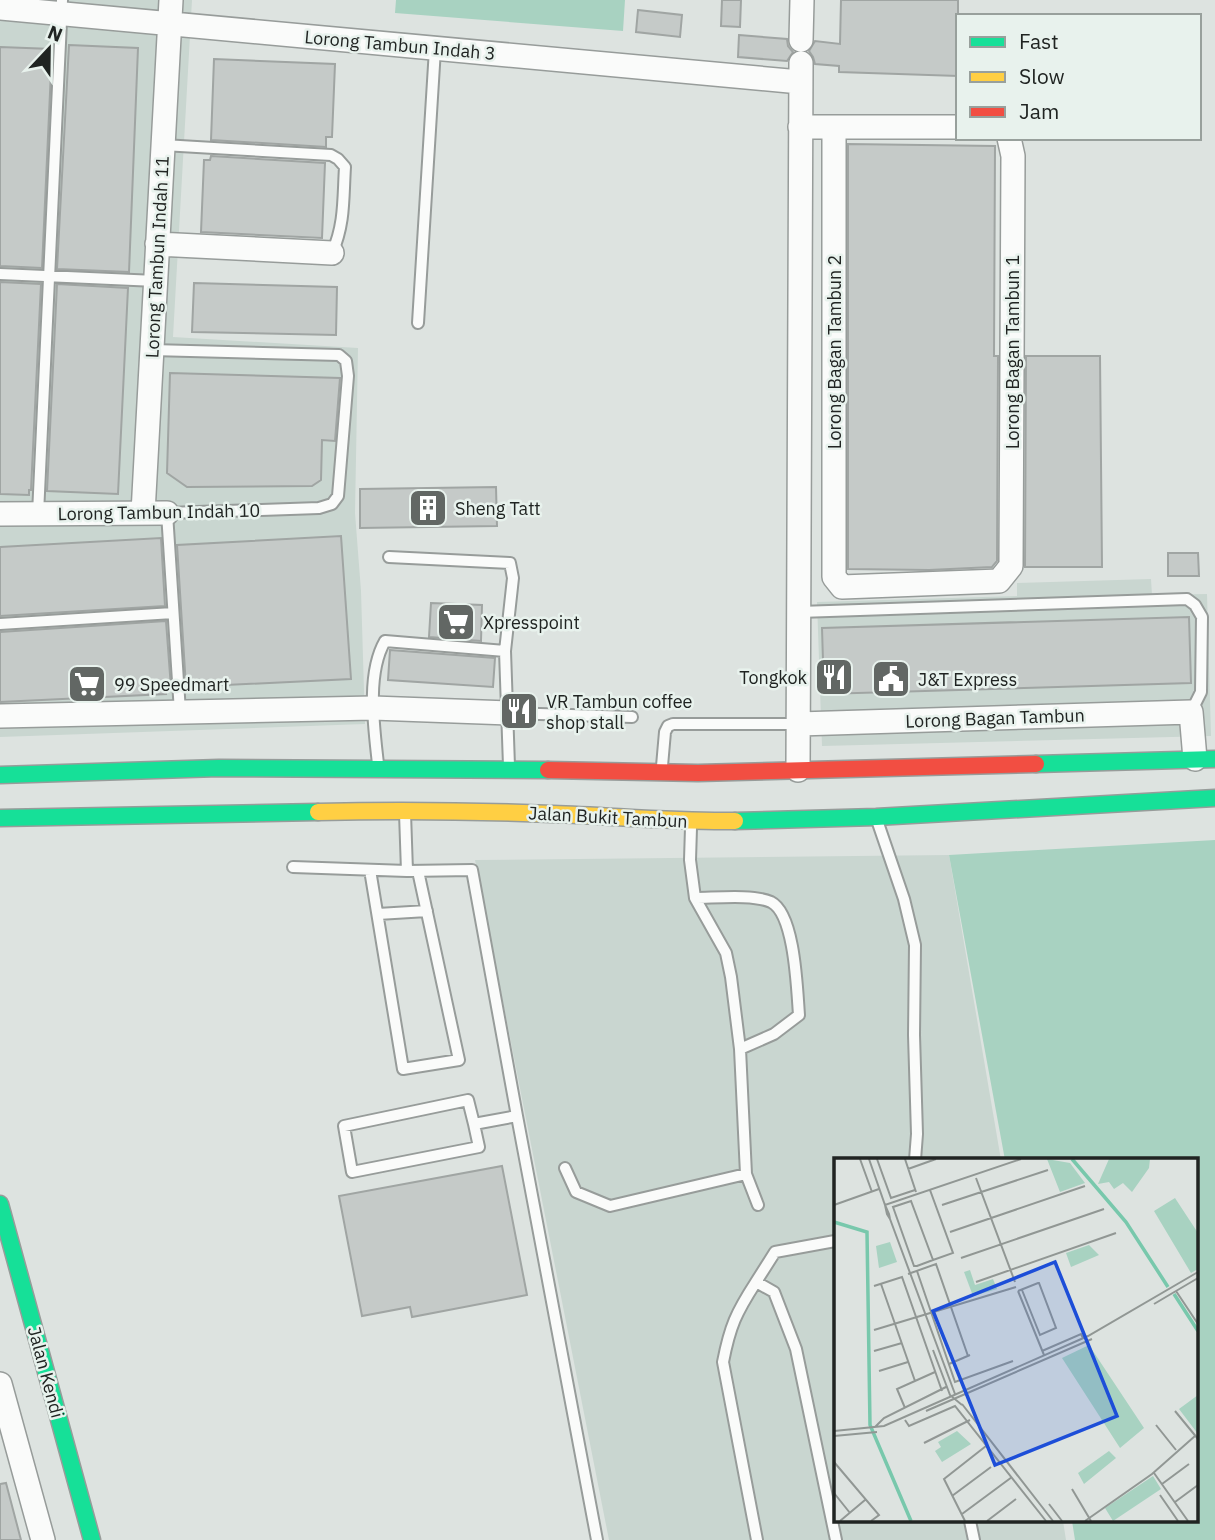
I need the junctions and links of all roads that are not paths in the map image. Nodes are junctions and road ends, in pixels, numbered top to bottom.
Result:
1 (171, 0) edge
2 (802, 0) edge
3 (62, 7) edge
4 (0, 8) edge
5 (170, 24) junction
6 (435, 49) junction
7 (801, 62) junction
8 (800, 127) junction
9 (834, 127) junction
10 (956, 127) edge
11 (1009, 140) edge
12 (163, 145) junction
13 (158, 244) junction
14 (332, 253) joint
15 (0, 274) edge
16 (49, 277) junction
17 (156, 281) junction
18 (418, 323) dead end
19 (152, 350) junction
20 (143, 513) junction
21 (167, 513) junction
22 (0, 514) edge
23 (38, 514) junction
24 (389, 557) dead end
25 (1011, 566) joint
26 (799, 612) junction
27 (173, 613) junction
28 (0, 624) edge
29 (505, 651) junction
30 (373, 708) junction
31 (1191, 712) junction
32 (180, 713) junction
33 (509, 713) junction
34 (0, 716) edge
35 (632, 717) dead end
36 (799, 724) junction
37 (1205, 759) edge
38 (378, 769) junction
39 (509, 769) junction
40 (798, 770) junction
41 (662, 772) junction
42 (0, 775) edge
43 (1215, 798) edge
44 (405, 810) junction
45 (876, 817) junction
46 (0, 818) edge
47 (691, 822) junction
48 (293, 867) dead end
49 (370, 870) junction
50 (413, 871) junction
51 (695, 898) junction
52 (427, 911) junction
53 (377, 914) junction
54 (740, 1049) junction
55 (517, 1116) junction
56 (474, 1124) junction
57 (915, 1158) edge
58 (565, 1168) dead end
59 (746, 1174) junction
60 (0, 1204) edge
61 (758, 1205) dead end
62 (834, 1241) edge
63 (756, 1282) junction
64 (0, 1384) edge
65 (970, 1522) edge
66 (43, 1540) edge
67 (92, 1540) edge
68 (597, 1540) edge
69 (757, 1540) edge
70 (836, 1540) edge
71 (974, 1540) edge

1 - 5 street, Lorong Tambun Indah 11
2 - 7 street
3 - 4 street, Lorong Tambun Indah 3
3 - 5 street, Lorong Tambun Indah 3
3 - 16 lane
5 - 6 street, Lorong Tambun Indah 3
5 - 12 street, Lorong Tambun Indah 11
6 - 7 street, Lorong Tambun Indah 3
6 - 18 lane
7 - 8 street
8 - 9 street
8 - 26 street
9 - 10 street
9 - 25 street, Lorong Bagan Tambun 2
11 - 25 street, Lorong Bagan Tambun 1
12 - 13 street, Lorong Tambun Indah 11
12 - 14 lane
13 - 14 street
13 - 17 street, Lorong Tambun Indah 11
15 - 16 lane
16 - 17 lane
16 - 23 lane
17 - 19 street, Lorong Tambun Indah 11
19 - 20 street, Lorong Tambun Indah 11
19 - 21 lane, Lorong Tambun Indah 10
20 - 21 street, Lorong Tambun Indah 10
20 - 23 street, Lorong Tambun Indah 10
21 - 27 lane
22 - 23 street, Lorong Tambun Indah 10
24 - 29 lane
26 - 31 lane
26 - 36 street
27 - 28 lane
27 - 32 lane
29 - 30 lane
29 - 33 lane
30 - 32 street
30 - 33 street
30 - 38 lane
31 - 36 street, Lorong Bagan Tambun
31 - 37 street
32 - 34 street
33 - 35 lane
33 - 39 lane
36 - 40 street
36 - 41 lane
37 - 40 main road
38 - 39 main road
38 - 42 main road
39 - 41 main road
40 - 41 main road
43 - 45 main road, Jalan Bukit Tambun
44 - 46 main road, Jalan Bukit Tambun
44 - 47 main road, Jalan Bukit Tambun
44 - 50 lane
45 - 47 main road, Jalan Bukit Tambun
45 - 57 lane
47 - 51 lane
48 - 49 lane
49 - 50 lane
49 - 53 lane
50 - 52 lane
50 - 55 lane
51 - 54 lane
51 - 54 lane
52 - 53 lane
52 - 53 lane
54 - 59 lane
55 - 56 lane
55 - 68 lane
56 - 56 lane
58 - 59 lane
59 - 61 lane
60 - 67 main road, Jalan Kendi
62 - 63 lane
63 - 69 lane
63 - 70 lane
64 - 66 street
65 - 71 lane

